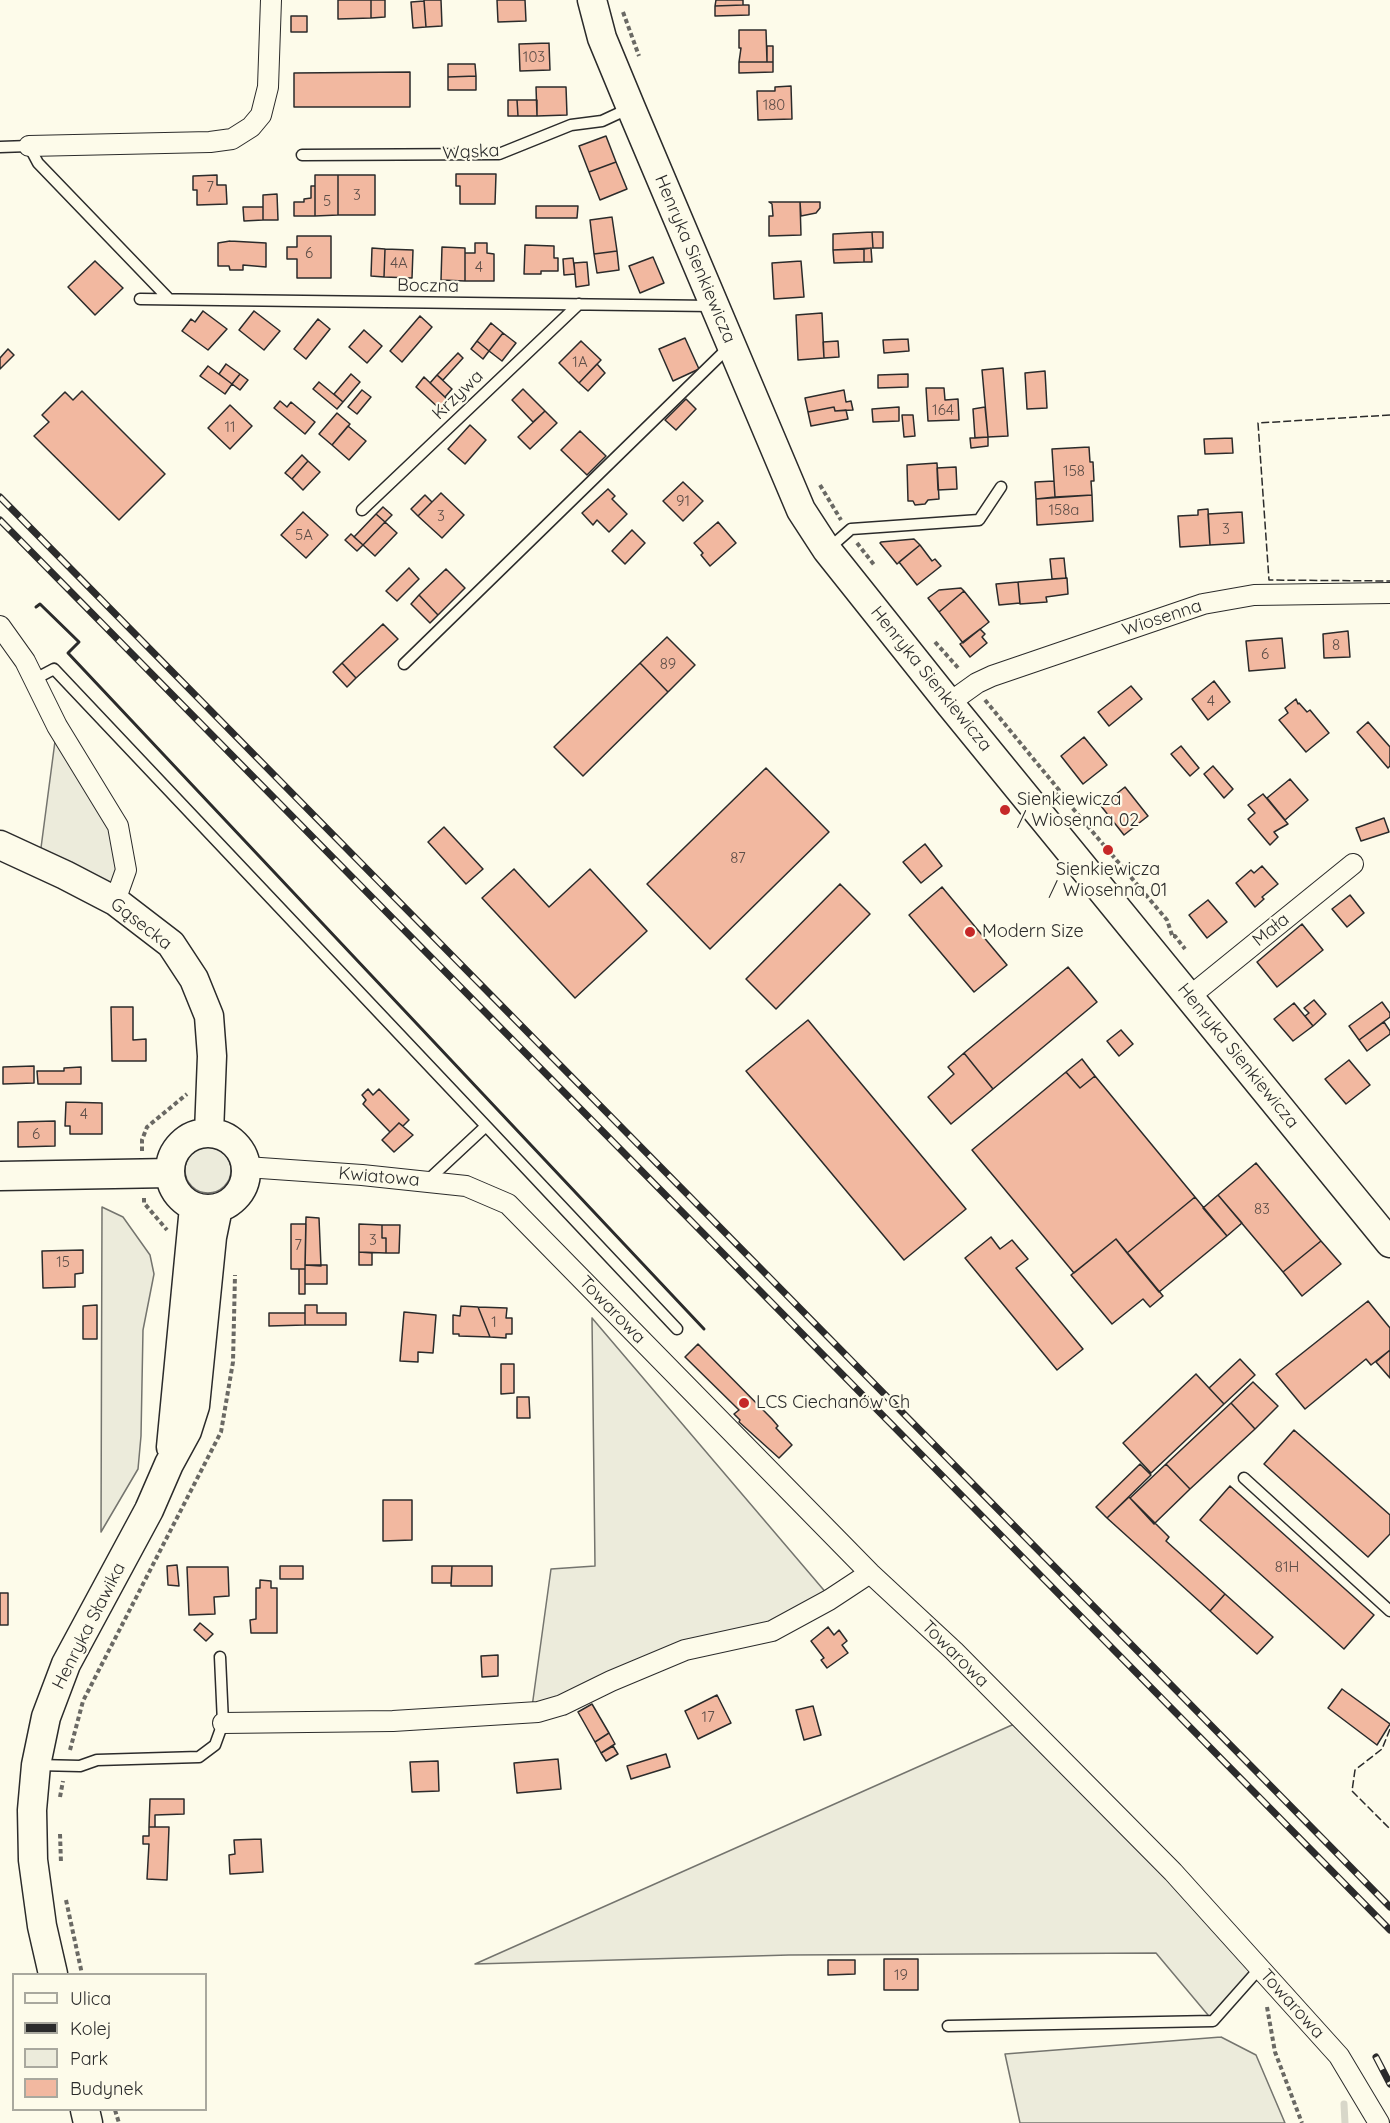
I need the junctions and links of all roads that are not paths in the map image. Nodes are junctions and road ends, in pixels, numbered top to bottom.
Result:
1 (271, 0) edge
2 (580, 0) edge
3 (604, 5) edge
4 (610, 28) junction
5 (631, 108) junction
6 (29, 146) junction
7 (0, 147) edge
8 (303, 155) dead end
9 (140, 299) dead end
10 (169, 299) junction
11 (579, 304) junction
12 (714, 306) junction
13 (731, 345) junction
14 (1001, 487) dead end
15 (362, 510) dead end
16 (840, 539) junction
17 (1390, 593) edge
18 (0, 626) edge
19 (404, 664) dead end
20 (35, 679) junction
21 (949, 703) junction
22 (0, 845) edge
23 (1353, 864) dead end
24 (115, 901) junction
25 (1199, 988) junction
26 (486, 1126) junction
27 (209, 1133) junction
28 (246, 1167) junction
29 (170, 1173) junction
30 (0, 1176) edge
31 (426, 1182) junction
32 (508, 1204) joint
33 (206, 1207) junction
34 (1390, 1243) edge
35 (677, 1329) dead end
36 (1244, 1478) dead end
37 (870, 1573) junction
38 (1390, 1611) edge
39 (220, 1657) dead end
40 (223, 1723) junction
41 (36, 1766) junction
42 (1260, 1968) junction
43 (53, 1973) edge
44 (948, 2026) dead end
45 (1379, 2123) edge

1 - 6 street
2 - 4 street, Henryka Sienkiewicza
3 - 4 street, Henryka Sienkiewicza
4 - 5 street, Henryka Sienkiewicza
5 - 8 lane, Wąska
5 - 12 street, Henryka Sienkiewicza
6 - 7 lane
6 - 10 lane
9 - 10 lane, Boczna
10 - 11 lane, Boczna
11 - 12 lane, Boczna
11 - 15 lane, Krzywa
12 - 13 street, Henryka Sienkiewicza
13 - 16 street, Henryka Sienkiewicza
13 - 19 lane
14 - 16 lane
16 - 21 street, Henryka Sienkiewicza
17 - 21 street, Wiosenna
18 - 20 street
20 - 24 street
20 - 26 lane
21 - 25 street, Henryka Sienkiewicza
22 - 24 street, Gąsecka
23 - 25 street, Mała
24 - 27 street, Gąsecka
25 - 34 street, Henryka Sienkiewicza
26 - 31 lane
26 - 35 lane
27 - 28 street
27 - 29 street
28 - 31 street, Kwiatowa
28 - 33 street
29 - 30 street
29 - 33 street
31 - 32 street, Kwiatowa
32 - 37 street, Towarowa
33 - 41 street, Henryka Sławika
36 - 38 lane
37 - 40 street
37 - 42 street, Towarowa
39 - 40 lane
40 - 41 lane
41 - 43 street, Henryka Sławika
42 - 44 lane
42 - 45 street, Towarowa

